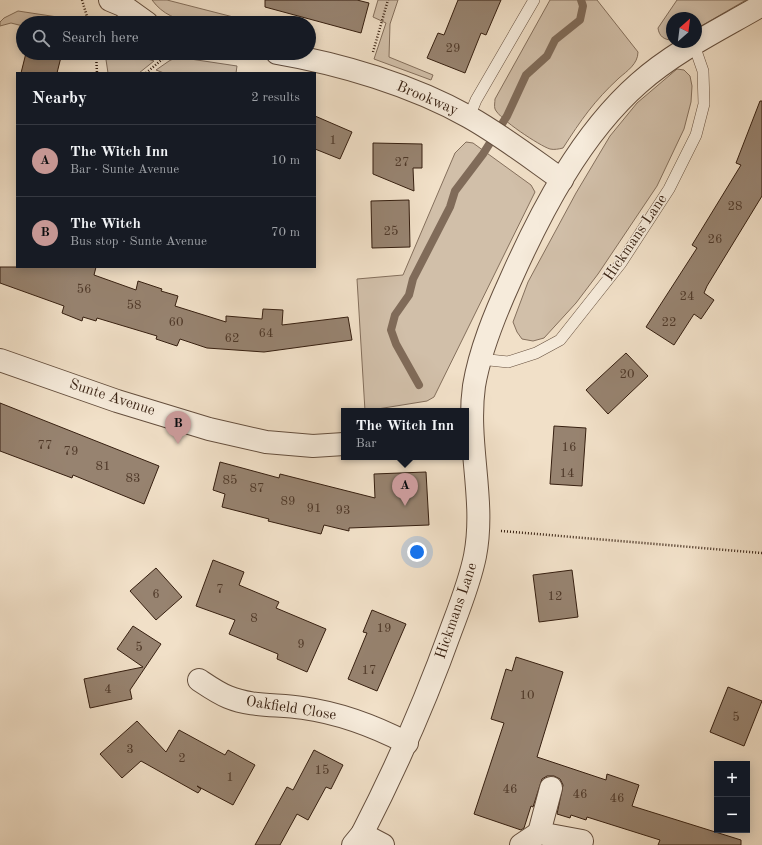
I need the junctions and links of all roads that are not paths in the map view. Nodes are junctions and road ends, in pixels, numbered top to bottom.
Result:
1 (111, 0) edge
2 (534, 0) edge
3 (762, 5) edge
4 (136, 16) edge
5 (702, 40) edge
6 (689, 48) edge
7 (695, 48) edge
8 (308, 60) edge
9 (478, 122) junction
10 (562, 180) junction
11 (480, 358) junction
12 (0, 360) edge
13 (469, 434) edge
14 (341, 444) edge
15 (199, 680) dead end
16 (407, 743) junction
17 (551, 788) dead end
18 (539, 832) junction
19 (357, 840) edge
20 (582, 841) dead end
21 (383, 845) edge
22 (521, 845) edge

1 - 4 street
2 - 9 lane
3 - 5 street, Hickmans Lane
6 - 10 street, Hickmans Lane
7 - 11 lane, Hickmans Lane
8 - 9 street, Brookway
9 - 10 street, Brookway
10 - 11 street, Hickmans Lane
11 - 13 street, Hickmans Lane
12 - 14 street, Sunte Avenue
13 - 16 street, Hickmans Lane
15 - 16 street, Oakfield Close
16 - 19 street, Hickmans Lane
17 - 18 street
18 - 20 street
18 - 22 street
19 - 21 street

